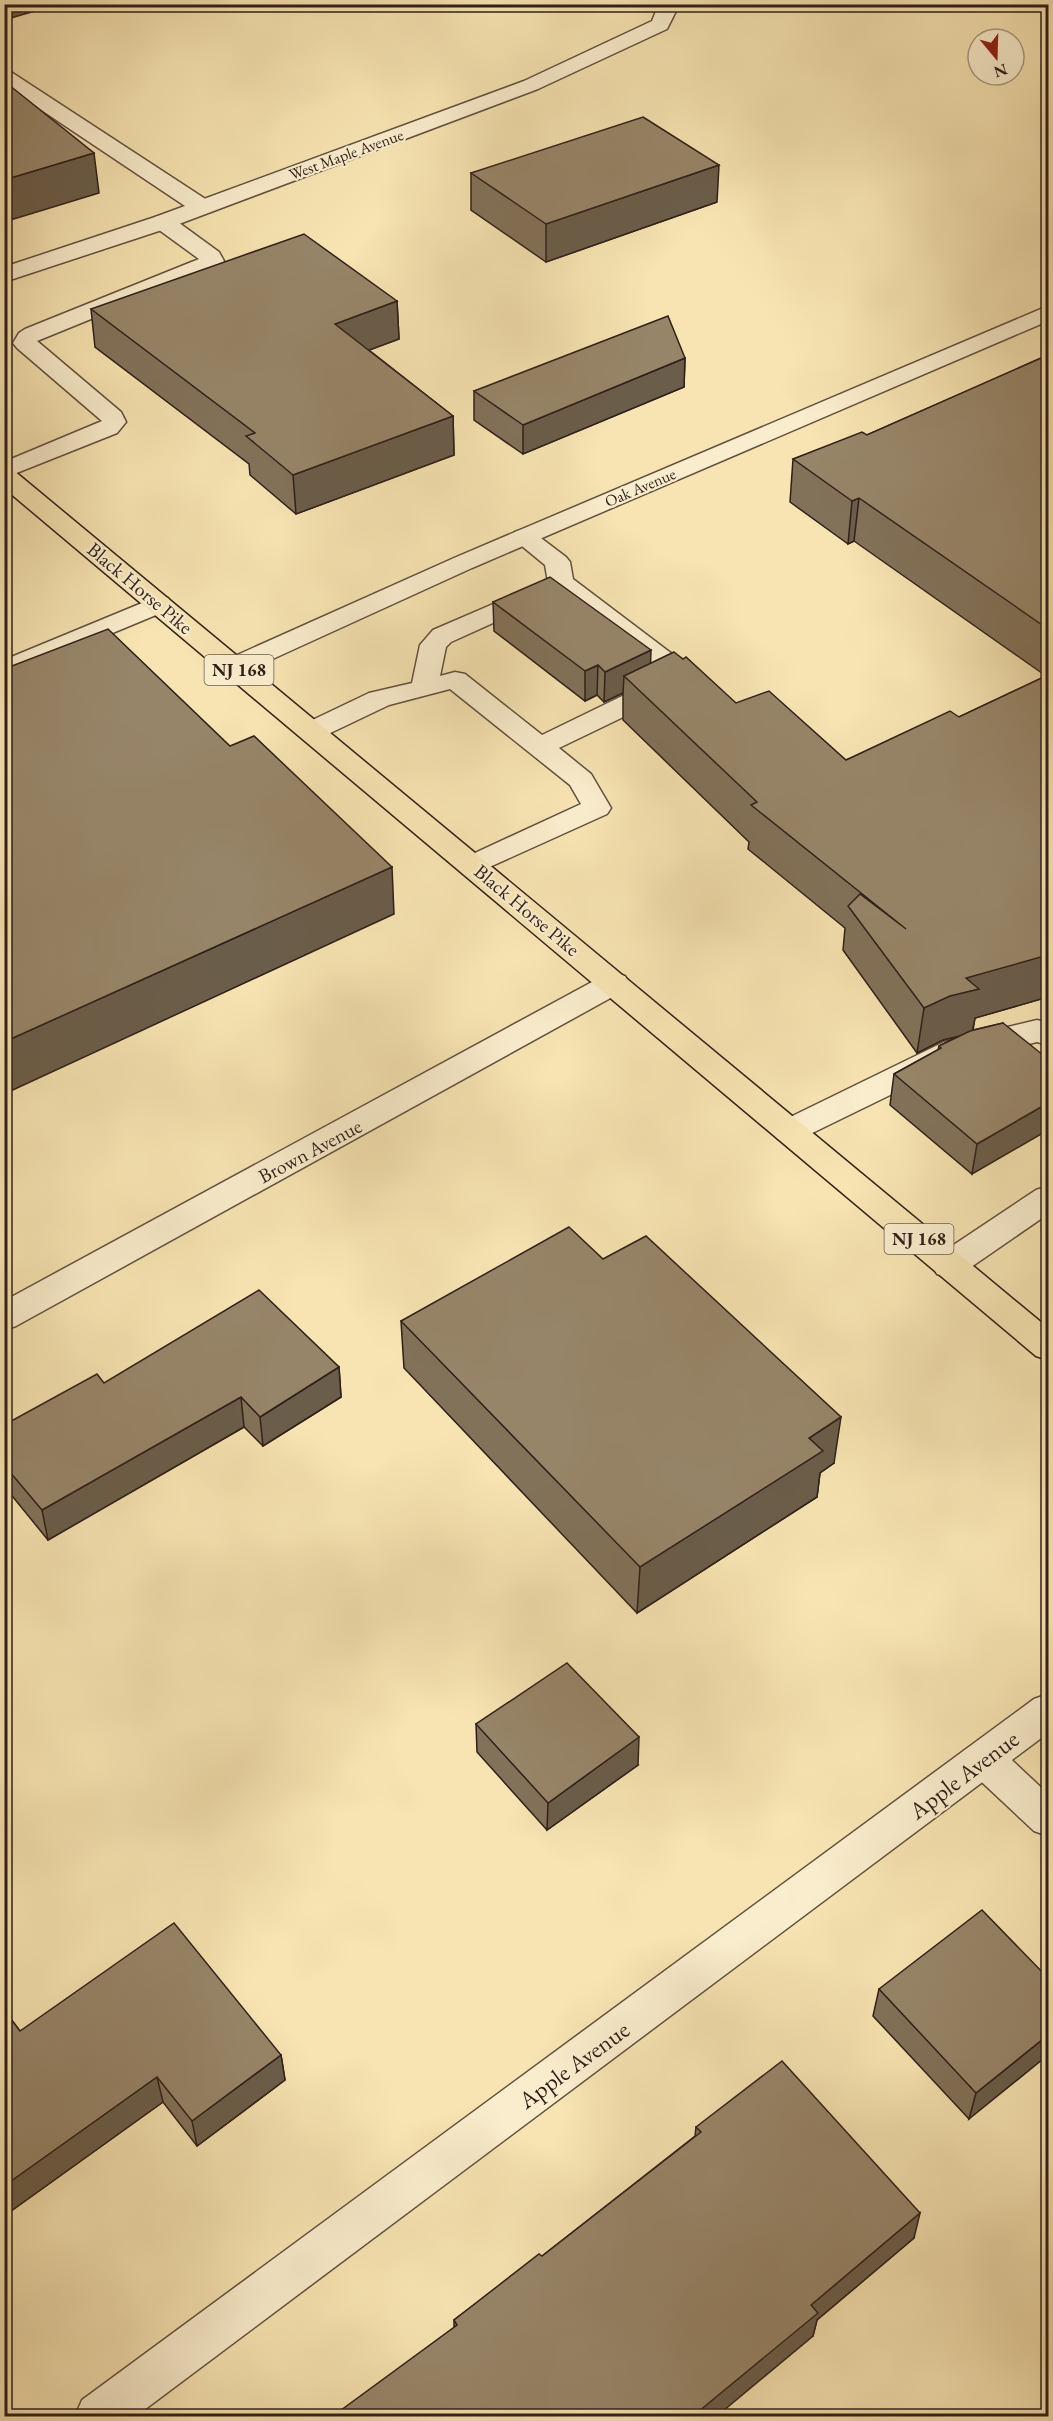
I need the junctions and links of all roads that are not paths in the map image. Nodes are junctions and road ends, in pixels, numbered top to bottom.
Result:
1 (662, 4) edge
2 (4, 76) edge
3 (202, 207) junction
4 (163, 222) junction
5 (4, 275) edge
6 (1048, 313) edge
7 (4, 473) edge
8 (524, 537) junction
9 (561, 582) junction
10 (159, 604) junction
11 (235, 666) junction
12 (4, 670) edge
13 (424, 688) junction
14 (312, 731) junction
15 (539, 747) junction
16 (474, 865) junction
17 (614, 983) junction
18 (1048, 1034) edge
19 (789, 1131) junction
20 (1048, 1198) edge
21 (949, 1265) junction
22 (4, 1317) edge
23 (1048, 1347) edge
24 (1048, 1712) edge
25 (986, 1760) junction
26 (1048, 1819) edge
27 (98, 2416) edge

1 - 3 street, West Maple Avenue
2 - 3 street
3 - 4 street, West Maple Avenue
4 - 5 street, West Maple Avenue
4 - 7 street
6 - 8 street, Oak Avenue
7 - 10 main road, Black Horse Pike / NJ 168
8 - 9 street
8 - 11 street, Oak Avenue
9 - 13 street
9 - 15 street
10 - 11 main road, Black Horse Pike / NJ 168
10 - 12 street
11 - 14 main road, Black Horse Pike / NJ 168
13 - 14 street
13 - 15 street
14 - 16 main road, Black Horse Pike / NJ 168
15 - 16 street
16 - 17 main road, Black Horse Pike / NJ 168
17 - 19 main road, Black Horse Pike / NJ 168
17 - 22 street, Brown Avenue
18 - 19 street
19 - 21 main road, Black Horse Pike / NJ 168
20 - 21 street
21 - 23 main road, Black Horse Pike / NJ 168
24 - 25 street, Apple Avenue
25 - 26 street
25 - 27 street, Apple Avenue

